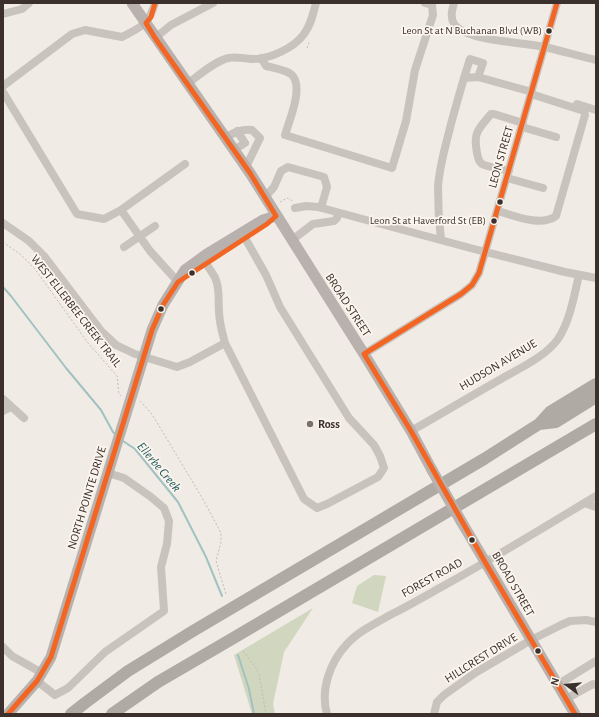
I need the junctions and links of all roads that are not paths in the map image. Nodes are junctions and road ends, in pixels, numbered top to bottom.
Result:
1 (29, 3) edge
2 (132, 3) edge
3 (156, 3) edge
4 (213, 3) edge
5 (316, 3) edge
6 (454, 3) edge
7 (557, 3) edge
8 (430, 4) edge
9 (3, 14) edge
10 (146, 23) junction
11 (155, 38) junction
12 (545, 47) junction
13 (262, 58) junction
14 (596, 60) edge
15 (478, 77) junction
16 (464, 78) junction
17 (187, 84) junction
18 (3, 86) edge
19 (3, 92) edge
20 (532, 92) junction
21 (596, 110) edge
22 (522, 125) junction
23 (237, 131) junction
24 (556, 137) dead end
25 (226, 138) junction
26 (245, 143) junction
27 (234, 150) junction
28 (255, 150) junction
29 (185, 164) dead end
30 (246, 167) junction
31 (508, 175) junction
32 (543, 188) dead end
33 (264, 197) junction
34 (297, 208) road end
35 (321, 208) junction
36 (121, 210) junction
37 (498, 211) junction
38 (338, 213) junction
39 (276, 216) junction
40 (3, 223) edge
41 (155, 226) dead end
42 (140, 236) junction
43 (245, 238) junction
44 (292, 240) junction
45 (441, 240) junction
46 (124, 247) dead end
47 (486, 252) junction
48 (206, 263) junction
49 (579, 275) junction
50 (596, 278) edge
51 (178, 282) junction
52 (225, 343) junction
53 (364, 354) junction
54 (144, 357) junction
55 (596, 384) edge
56 (596, 398) edge
57 (3, 399) edge
58 (11, 407) junction
59 (3, 412) edge
60 (24, 418) dead end
61 (539, 424) junction
62 (596, 424) edge
63 (411, 431) junction
64 (108, 473) junction
65 (596, 496) edge
66 (584, 502) junction
67 (596, 507) edge
68 (485, 562) junction
69 (596, 620) edge
70 (531, 640) junction
71 (3, 647) edge
72 (596, 661) edge
73 (39, 677) junction
74 (558, 685) junction
75 (596, 685) edge
76 (566, 699) junction
77 (8, 714) edge
78 (71, 714) edge
79 (112, 714) edge
80 (327, 714) edge
81 (434, 714) edge
82 (575, 714) edge

1 - 9 street
2 - 10 main road, BROAD STREET
3 - 10 street
4 - 11 street
5 - 13 street
6 - 12 street
7 - 12 street, LEON STREET
8 - 13 street
10 - 11 main road, BROAD STREET
10 - 18 street
11 - 17 main road, BROAD STREET
12 - 14 street
12 - 20 street, LEON STREET
13 - 17 street
15 - 16 street
15 - 16 street
15 - 20 street
16 - 45 street
17 - 25 main road, BROAD STREET
19 - 36 street
20 - 21 street
20 - 22 street, LEON STREET
20 - 37 street
22 - 24 street
22 - 31 street, LEON STREET
22 - 31 street
23 - 25 street
23 - 26 street
23 - 28 street
25 - 27 main road, BROAD STREET
26 - 27 street
26 - 28 street
27 - 30 main road, BROAD STREET
28 - 30 street
29 - 36 street
30 - 33 main road, BROAD STREET
31 - 32 street
31 - 37 street, LEON STREET
33 - 35 street
33 - 39 main road, BROAD STREET
34 - 35 street
35 - 38 street
36 - 42 street
37 - 47 street, LEON STREET
38 - 44 street
38 - 45 street
39 - 43 main road, NORTH POINTE DRIVE
39 - 44 main road, BROAD STREET
39 - 51 main road, NORTH POINTE DRIVE
40 - 54 street
41 - 42 street
42 - 46 street
42 - 51 street
43 - 48 main road, NORTH POINTE DRIVE
43 - 52 street
44 - 53 main road, BROAD STREET
45 - 47 street
47 - 49 street
47 - 53 street, LEON STREET
48 - 51 main road, NORTH POINTE DRIVE
48 - 52 street
49 - 50 street
49 - 63 street, HUDSON AVENUE
51 - 54 main road, NORTH POINTE DRIVE
52 - 54 street
53 - 63 main road, BROAD STREET
54 - 64 main road, NORTH POINTE DRIVE
55 - 61 highway
56 - 61 highway
57 - 58 street
58 - 59 street
58 - 60 street
61 - 78 highway
62 - 79 highway
63 - 68 main road, BROAD STREET, bridge
64 - 73 main road, NORTH POINTE DRIVE
64 - 73 street
65 - 66 street, FOREST ROAD
66 - 67 street
66 - 68 street, FOREST ROAD
68 - 70 main road, BROAD STREET
68 - 80 street, FOREST ROAD
69 - 70 street, HILLCREST DRIVE
70 - 74 main road, BROAD STREET
70 - 81 street, HILLCREST DRIVE
71 - 73 street
72 - 74 street
73 - 77 main road, NORTH POINTE DRIVE
74 - 76 main road, BROAD STREET
75 - 76 street
76 - 82 main road, BROAD STREET

